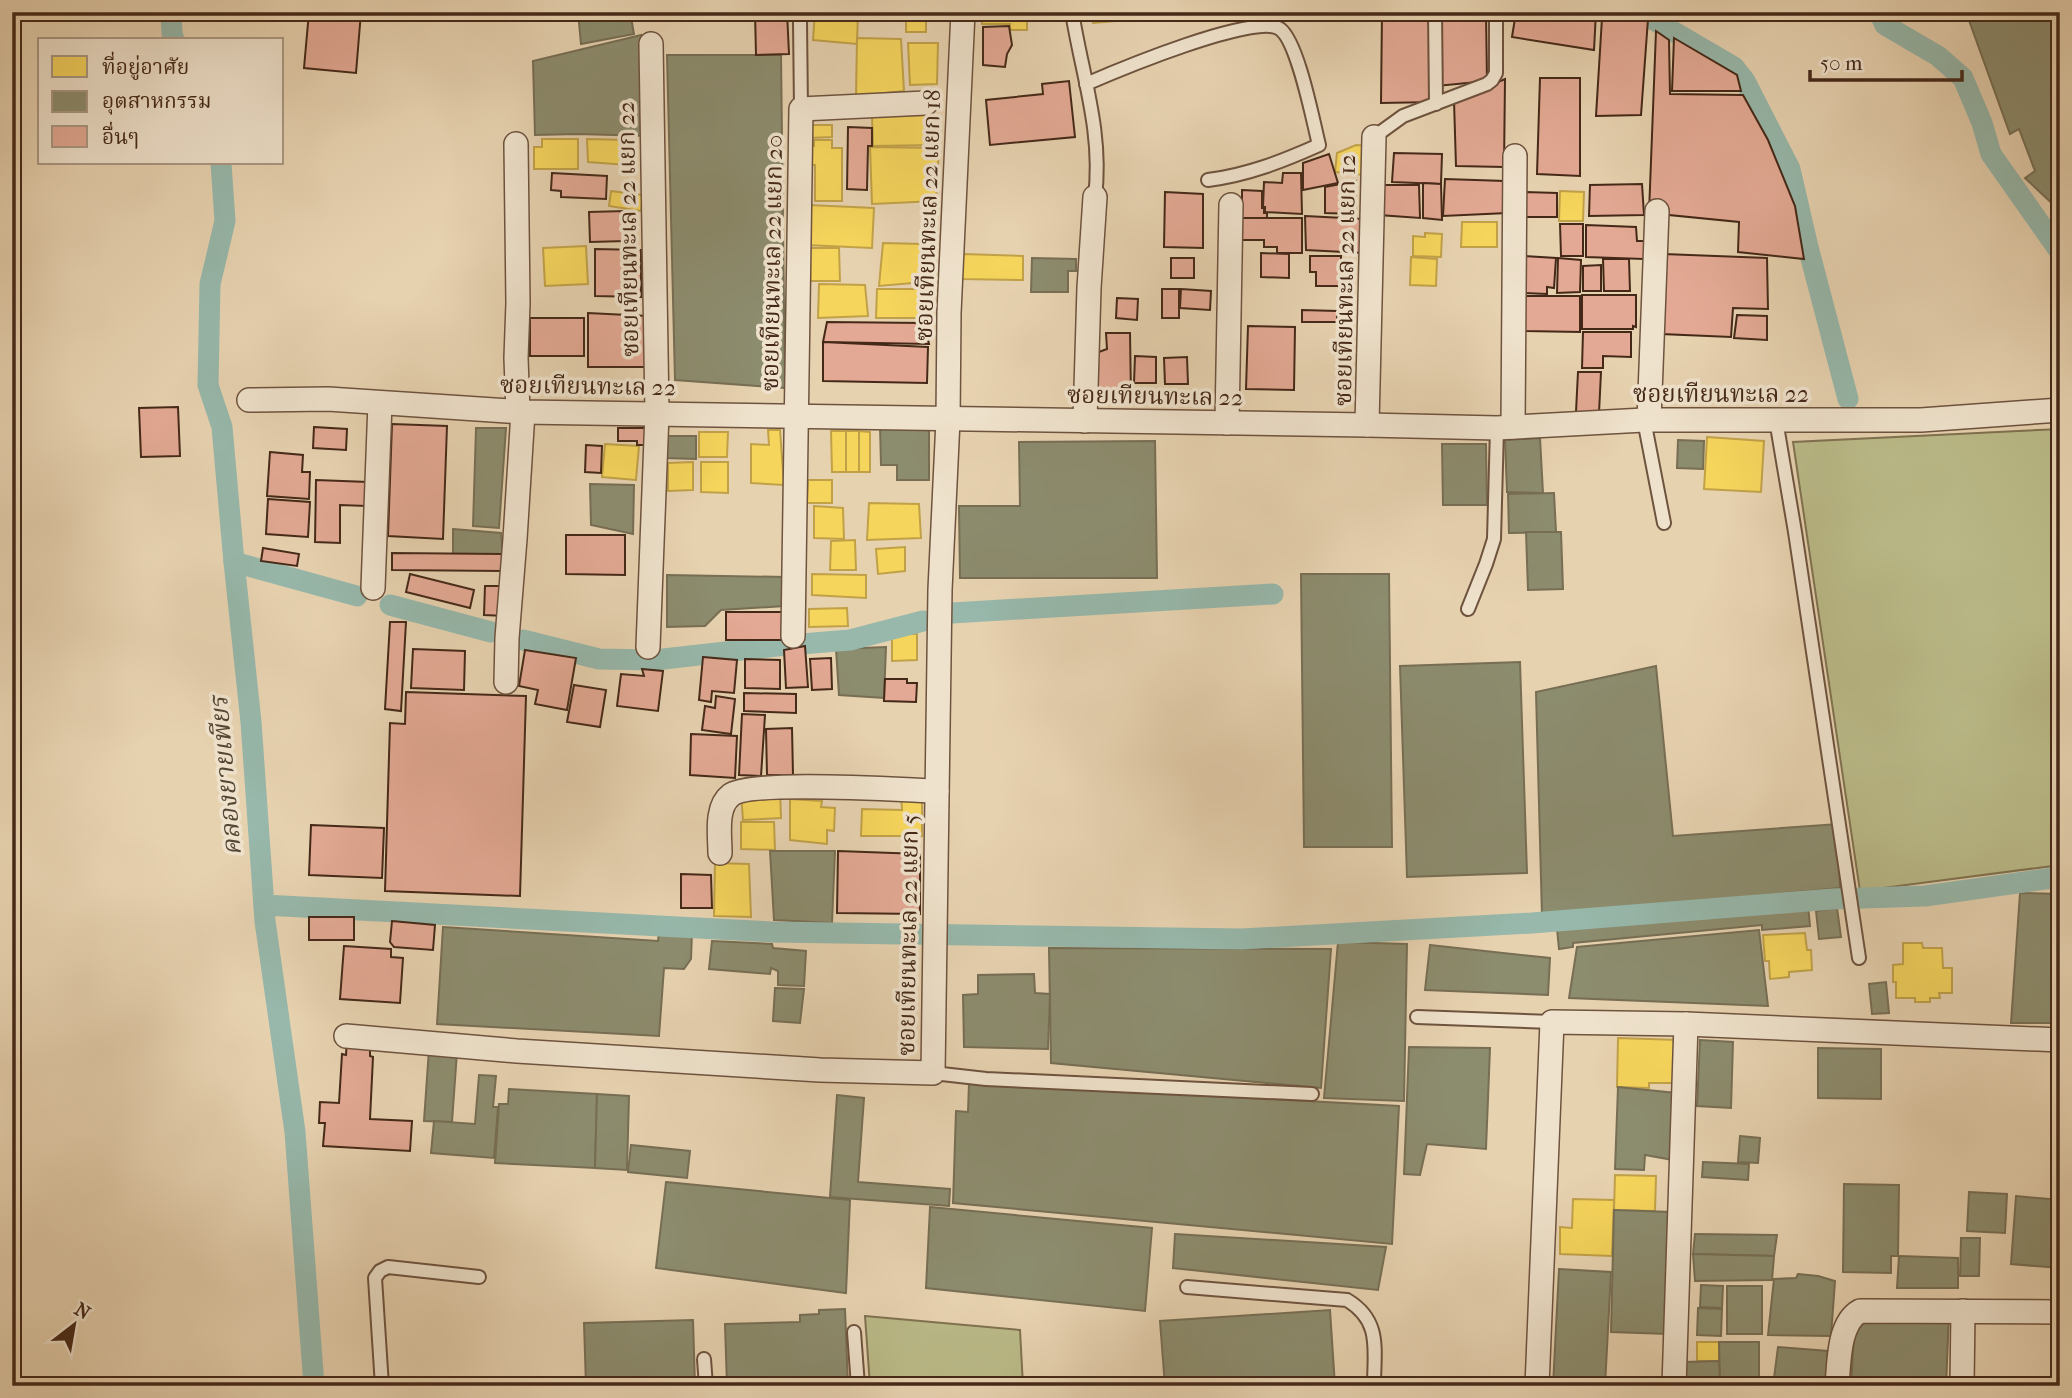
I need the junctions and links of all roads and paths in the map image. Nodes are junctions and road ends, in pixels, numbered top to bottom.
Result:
1 (797, 12) edge
2 (963, 12) edge
3 (1072, 12) edge
4 (1435, 12) edge
5 (1496, 12) edge
6 (651, 44) dead end
7 (1086, 84) junction
8 (926, 103) dead end
9 (1436, 104) junction
10 (801, 109) junction
11 (1374, 137) joint
12 (516, 144) dead end
13 (1515, 156) dead end
14 (1208, 180) dead end
15 (1096, 197) joint
16 (1231, 205) dead end
17 (1657, 211) dead end
18 (249, 400) dead end
19 (380, 403) junction
20 (2060, 410) edge
21 (520, 412) junction
22 (657, 414) junction
23 (796, 416) junction
24 (948, 420) junction
25 (1647, 420) junction
26 (1776, 420) junction
27 (1085, 421) junction
28 (1227, 423) junction
29 (1367, 425) junction
30 (1505, 428) junction
31 (1664, 523) dead end
32 (373, 588) dead end
33 (1468, 609) dead end
34 (793, 636) dead end
35 (648, 647) dead end
36 (506, 682) dead end
37 (937, 791) junction
38 (720, 853) dead end
39 (1859, 958) dead end
40 (1417, 1017) dead end
41 (1552, 1023) junction
42 (1686, 1024) junction
43 (346, 1036) dead end
44 (2060, 1040) edge
45 (933, 1073) junction
46 (1311, 1094) dead end
47 (479, 1277) dead end
48 (1187, 1287) dead end
49 (1963, 1311) junction
50 (2060, 1312) edge
51 (854, 1332) dead end
52 (704, 1359) dead end
53 (383, 1386) edge
54 (706, 1386) edge
55 (858, 1386) edge
56 (1374, 1386) edge
57 (1537, 1386) edge
58 (1674, 1386) edge
59 (1837, 1386) edge
60 (1962, 1386) edge

1 - 10 lane
2 - 24 street, ซอยเทียนทะเล 22 แยก 18
3 - 7 lane
4 - 9 lane
5 - 9 lane
6 - 22 street, ซอยเทียนทะเล 22 แยก 22
7 - 14 lane
7 - 15 lane
8 - 10 street, ซอยเทียนทะเล 22 แยก 20
9 - 11 lane
10 - 23 street, ซอยเทียนทะเล 22 แยก 20
11 - 29 street, ซอยเทียนทะเล 22 แยก 12
12 - 21 street
13 - 30 street
15 - 27 street
16 - 28 street
17 - 25 street
18 - 19 street, ซอยเทียนทะเล 22
19 - 21 street, ซอยเทียนทะเล 22
19 - 32 street
20 - 26 street, ซอยเทียนทะเล 22
21 - 22 street, ซอยเทียนทะเล 22
21 - 36 street
22 - 23 street, ซอยเทียนทะเล 22
22 - 35 street, ซอยเทียนทะเล 22 แยก 22
23 - 24 street, ซอยเทียนทะเล 22
23 - 34 street, ซอยเทียนทะเล 22 แยก 20
24 - 27 street, ซอยเทียนทะเล 22
24 - 37 street, ซอยเทียนทะเล 22 แยก 5
25 - 26 street, ซอยเทียนทะเล 22
25 - 30 street, ซอยเทียนทะเล 22
25 - 31 lane
26 - 39 lane
27 - 28 street, ซอยเทียนทะเล 22
28 - 29 street, ซอยเทียนทะเล 22
29 - 30 street, ซอยเทียนทะเล 22
30 - 33 lane
37 - 38 street
37 - 45 street, ซอยเทียนทะเล 22 แยก 5
40 - 41 lane
41 - 42 street
41 - 57 street
42 - 44 street
42 - 58 street
43 - 45 street, ซอยเทียนทะเล 22 แยก 5
45 - 46 lane
47 - 53 lane
48 - 56 lane
49 - 50 street
49 - 59 street
49 - 60 street
51 - 55 lane
52 - 54 lane

